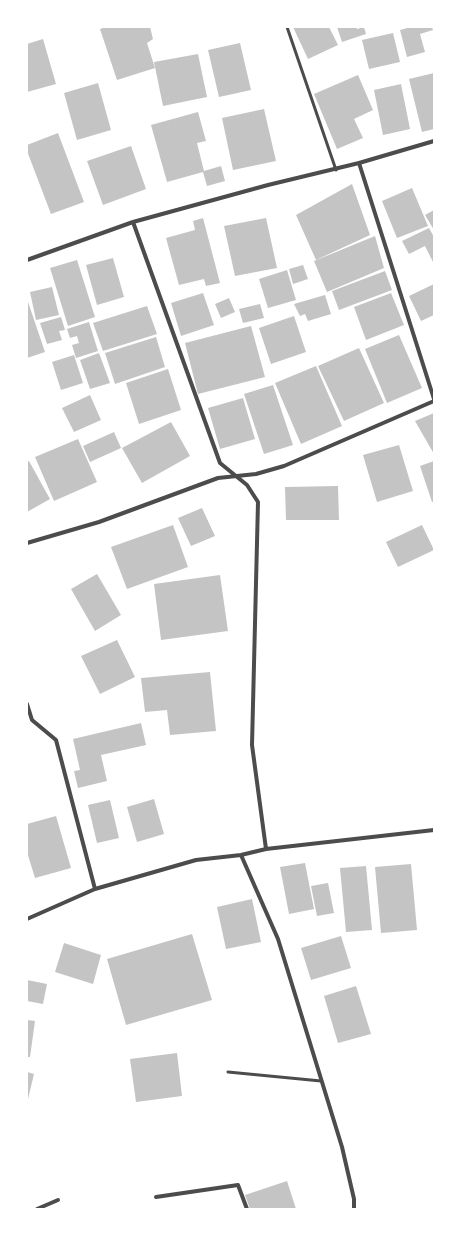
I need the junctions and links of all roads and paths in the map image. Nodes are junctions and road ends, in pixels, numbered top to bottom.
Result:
1 (287, 27) edge
2 (434, 141) edge
3 (359, 164) junction
4 (336, 170) junction
5 (133, 222) junction
6 (27, 260) edge
7 (434, 400) edge
8 (236, 477) junction
9 (27, 543) edge
10 (27, 704) edge
11 (30, 720) edge
12 (434, 830) edge
13 (266, 849) junction
14 (241, 855) junction
15 (95, 889) junction
16 (27, 919) edge
17 (228, 1072) dead end
18 (322, 1081) junction
19 (156, 1197) dead end
20 (58, 1200) dead end
21 (37, 1209) edge
22 (247, 1209) edge
23 (354, 1209) edge

1 - 4 lane
2 - 3 street
3 - 4 street
3 - 7 street
4 - 5 street
5 - 6 street
5 - 8 street
7 - 8 street
8 - 9 street
8 - 13 street
10 - 11 street
11 - 15 street
12 - 13 street
13 - 14 street
14 - 15 street
14 - 18 street
15 - 16 street
17 - 18 lane
18 - 23 street
19 - 22 street
20 - 21 street

